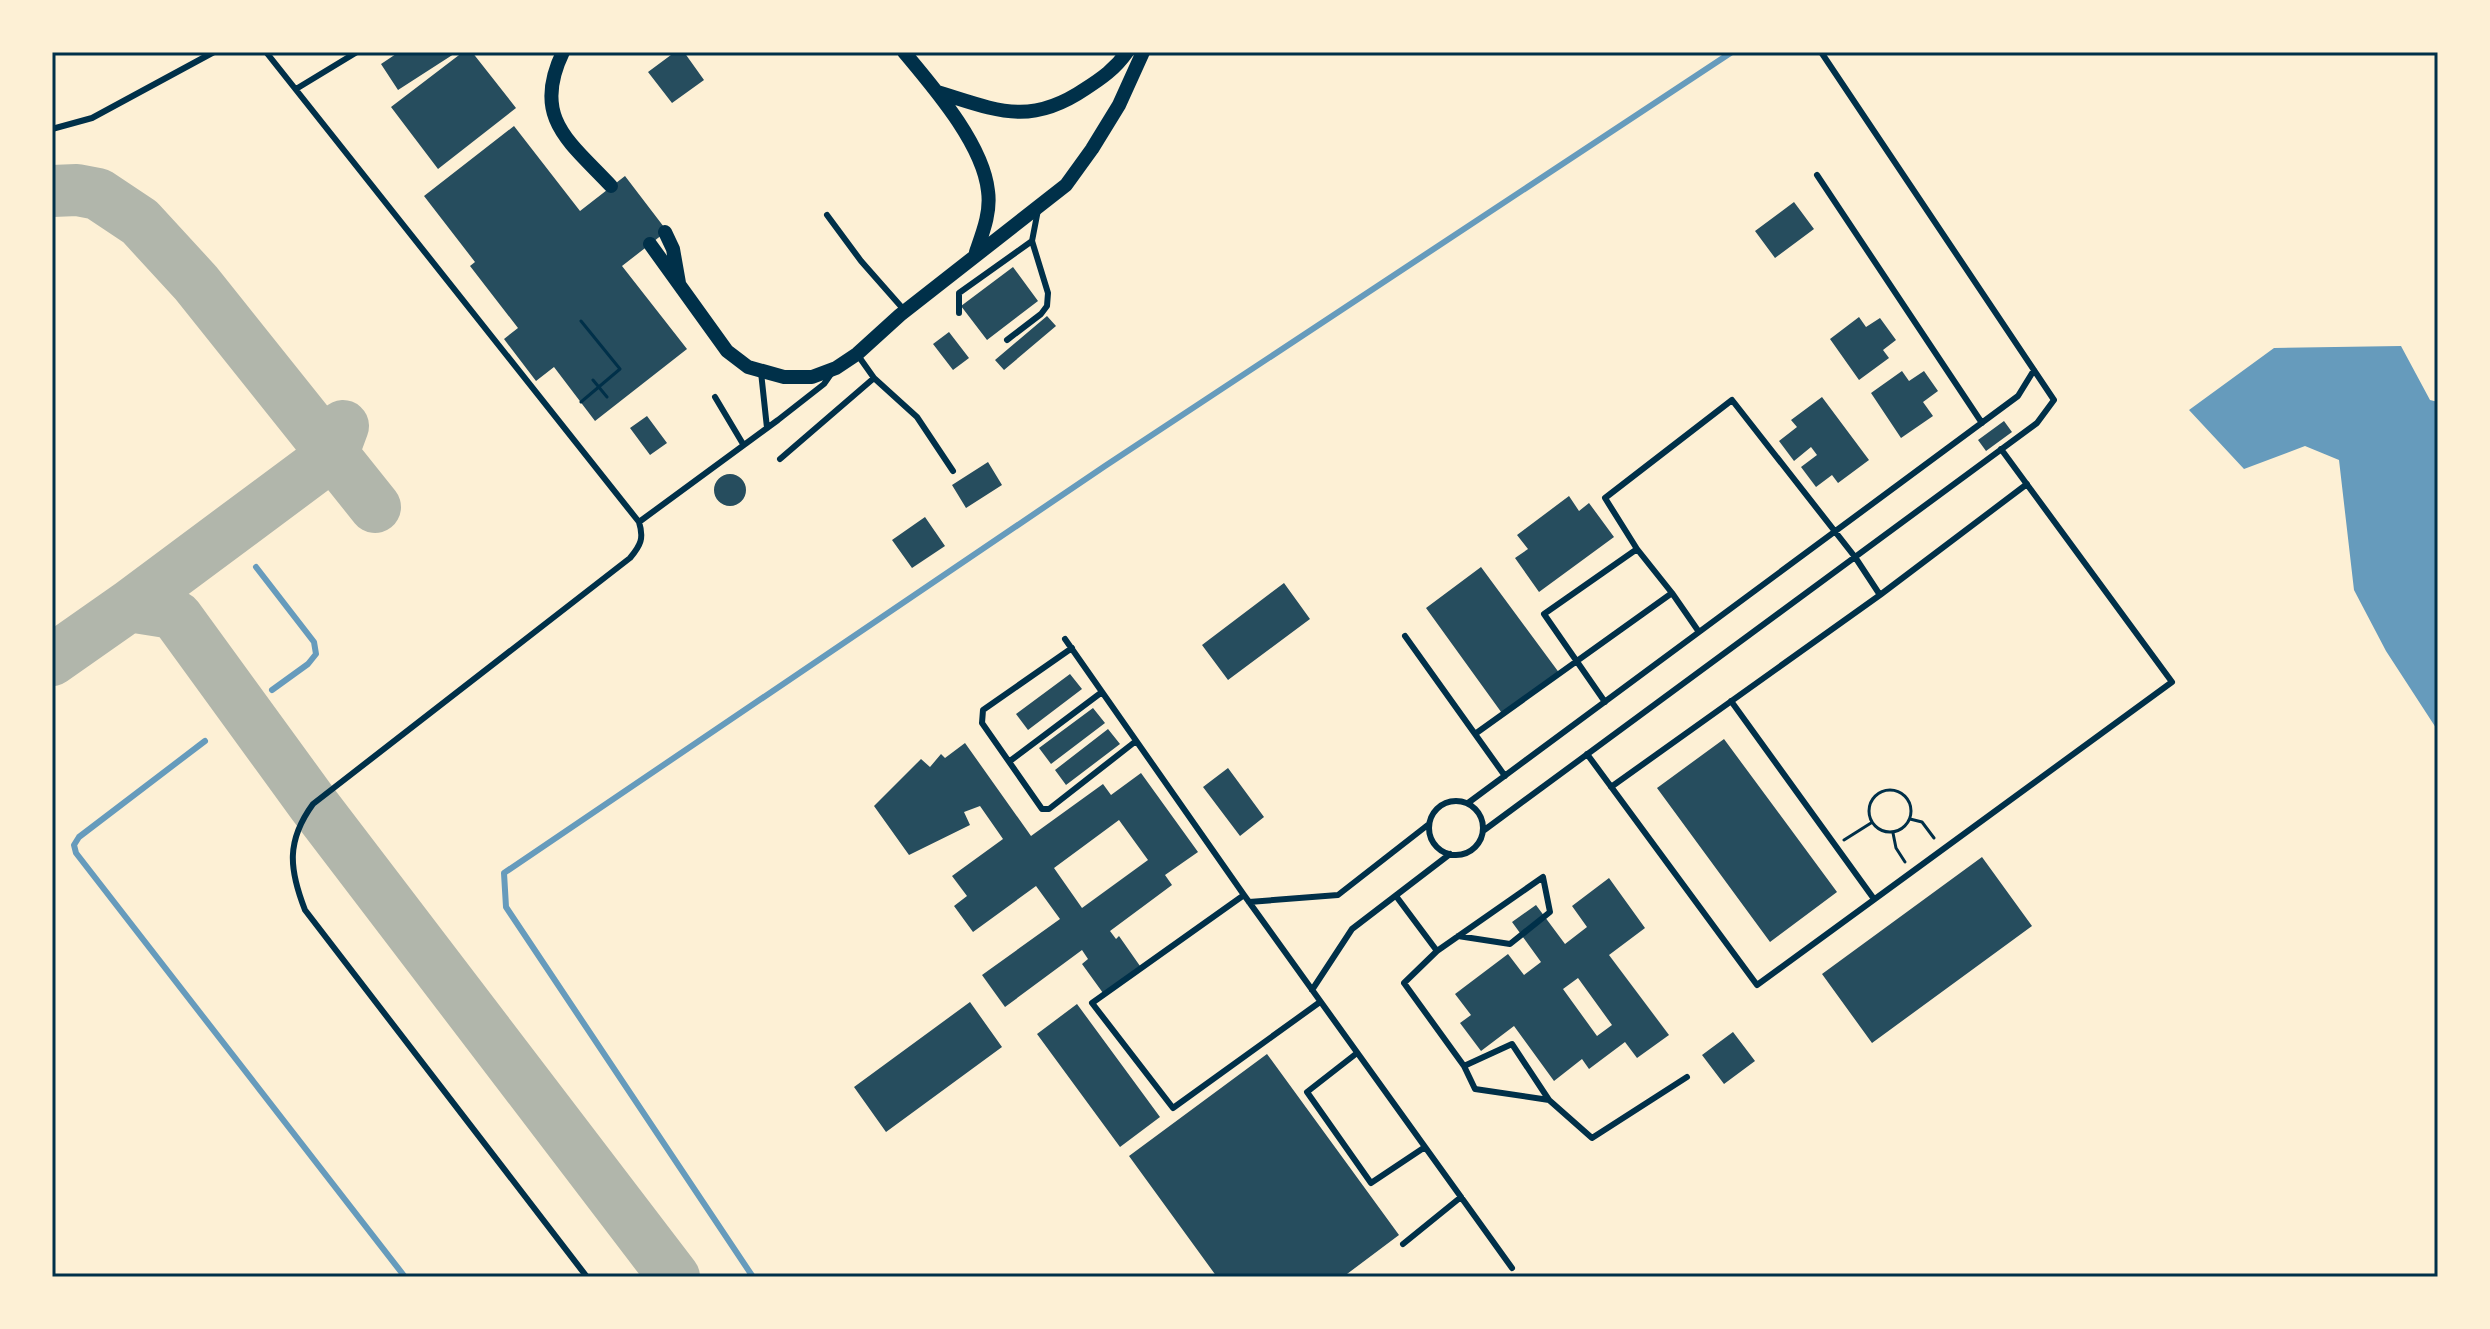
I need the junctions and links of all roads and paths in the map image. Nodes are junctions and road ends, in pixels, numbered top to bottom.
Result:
1 (214, 52) edge
2 (266, 52) edge
3 (357, 52) edge
4 (563, 52) edge
5 (904, 52) edge
6 (1127, 52) edge
7 (1143, 52) edge
8 (1821, 52) edge
9 (296, 89) junction
10 (937, 92) junction
11 (52, 129) edge
12 (1817, 175) dead end
13 (615, 183) dead end
14 (1039, 204) junction
15 (827, 215) dead end
16 (665, 232) dead end
17 (1032, 241) junction
18 (650, 244) dead end
19 (975, 254) junction
20 (680, 287) junction
21 (905, 311) junction
22 (959, 313) dead end
23 (581, 321) dead end
24 (1007, 340) dead end
25 (857, 354) junction
26 (836, 368) junction
27 (2034, 370) junction
28 (761, 372) junction
29 (874, 378) junction
30 (593, 380) dead end
31 (598, 387) junction
32 (607, 397) dead end
33 (715, 397) dead end
34 (581, 402) dead end
35 (1982, 423) junction
36 (767, 428) junction
37 (743, 444) junction
38 (2001, 449) junction
39 (780, 459) dead end
40 (953, 471) dead end
41 (2027, 484) junction
42 (639, 522) junction
43 (1835, 532) junction
44 (1637, 549) junction
45 (1855, 557) junction
46 (1672, 593) junction
47 (1880, 595) junction
48 (1699, 632) junction
49 (1405, 636) dead end
50 (1065, 639) dead end
51 (1072, 648) junction
52 (1576, 662) junction
53 (1102, 692) junction
54 (1731, 701) junction
55 (1605, 702) junction
56 (1475, 734) junction
57 (1136, 741) junction
58 (1587, 754) junction
59 (1010, 761) junction
60 (1505, 776) junction
61 (1611, 787) junction
62 (1468, 803) junction
63 (1910, 819) junction
64 (1871, 823) junction
65 (1429, 824) junction
66 (1483, 831) junction
67 (1893, 833) junction
68 (1835, 846) junction
69 (1942, 849) junction
70 (1450, 854) junction
71 (1911, 872) junction
72 (1244, 895) junction
73 (1396, 896) junction
74 (1874, 899) junction
75 (1249, 902) junction
76 (1458, 936) junction
77 (1437, 951) junction
78 (1312, 990) junction
79 (1320, 1002) junction
80 (1357, 1053) junction
81 (1464, 1066) junction
82 (1687, 1077) dead end
83 (1549, 1100) junction
84 (1425, 1147) junction
85 (1461, 1197) junction
86 (1403, 1244) dead end
87 (1512, 1268) dead end
88 (587, 1277) edge

1 - 11 lane
2 - 9 lane
3 - 9 lane
4 - 13 street
5 - 10 street
6 - 10 street
7 - 14 street
8 - 27 lane
9 - 42 lane
10 - 19 street
12 - 35 lane
14 - 17 lane
14 - 19 street
15 - 21 lane
16 - 20 street
17 - 22 lane
17 - 24 lane
18 - 20 street
19 - 21 street
20 - 28 street
21 - 25 street
23 - 31 path
25 - 26 street
25 - 29 lane
26 - 28 street
26 - 36 lane
27 - 35 lane
27 - 38 lane
28 - 36 lane
29 - 39 lane
29 - 40 lane
30 - 31 path
31 - 32 path
31 - 34 path
33 - 37 lane
35 - 43 lane
36 - 37 lane
37 - 42 lane
38 - 41 lane
38 - 45 lane
41 - 47 lane
41 - 69 lane
42 - 88 lane
43 - 44 lane
43 - 45 lane
43 - 48 lane
44 - 46 lane
44 - 52 lane
45 - 47 lane
45 - 58 lane
46 - 48 lane
46 - 52 lane
47 - 54 lane
48 - 55 lane
49 - 56 lane
50 - 51 lane
51 - 53 lane
51 - 59 lane
52 - 55 lane
52 - 56 lane
53 - 57 lane
53 - 59 lane
54 - 61 lane
54 - 68 lane
55 - 60 lane
56 - 60 lane
57 - 59 lane
57 - 72 lane
58 - 61 lane
58 - 66 lane
60 - 62 lane
61 - 74 lane
62 - 65 lane
62 - 66 lane
63 - 64 path
63 - 67 path
63 - 69 path
64 - 67 path
64 - 68 path
65 - 70 lane
65 - 75 lane
66 - 70 lane
67 - 71 path
68 - 74 lane
69 - 71 lane
70 - 73 lane
71 - 74 lane
72 - 75 lane
72 - 79 lane
73 - 77 lane
73 - 78 lane
75 - 78 lane
76 - 76 lane
76 - 77 lane
77 - 81 lane
78 - 79 lane
79 - 80 lane
80 - 84 lane
80 - 84 lane
81 - 83 lane
81 - 83 lane
82 - 83 lane
84 - 85 lane
85 - 86 lane
85 - 87 lane

